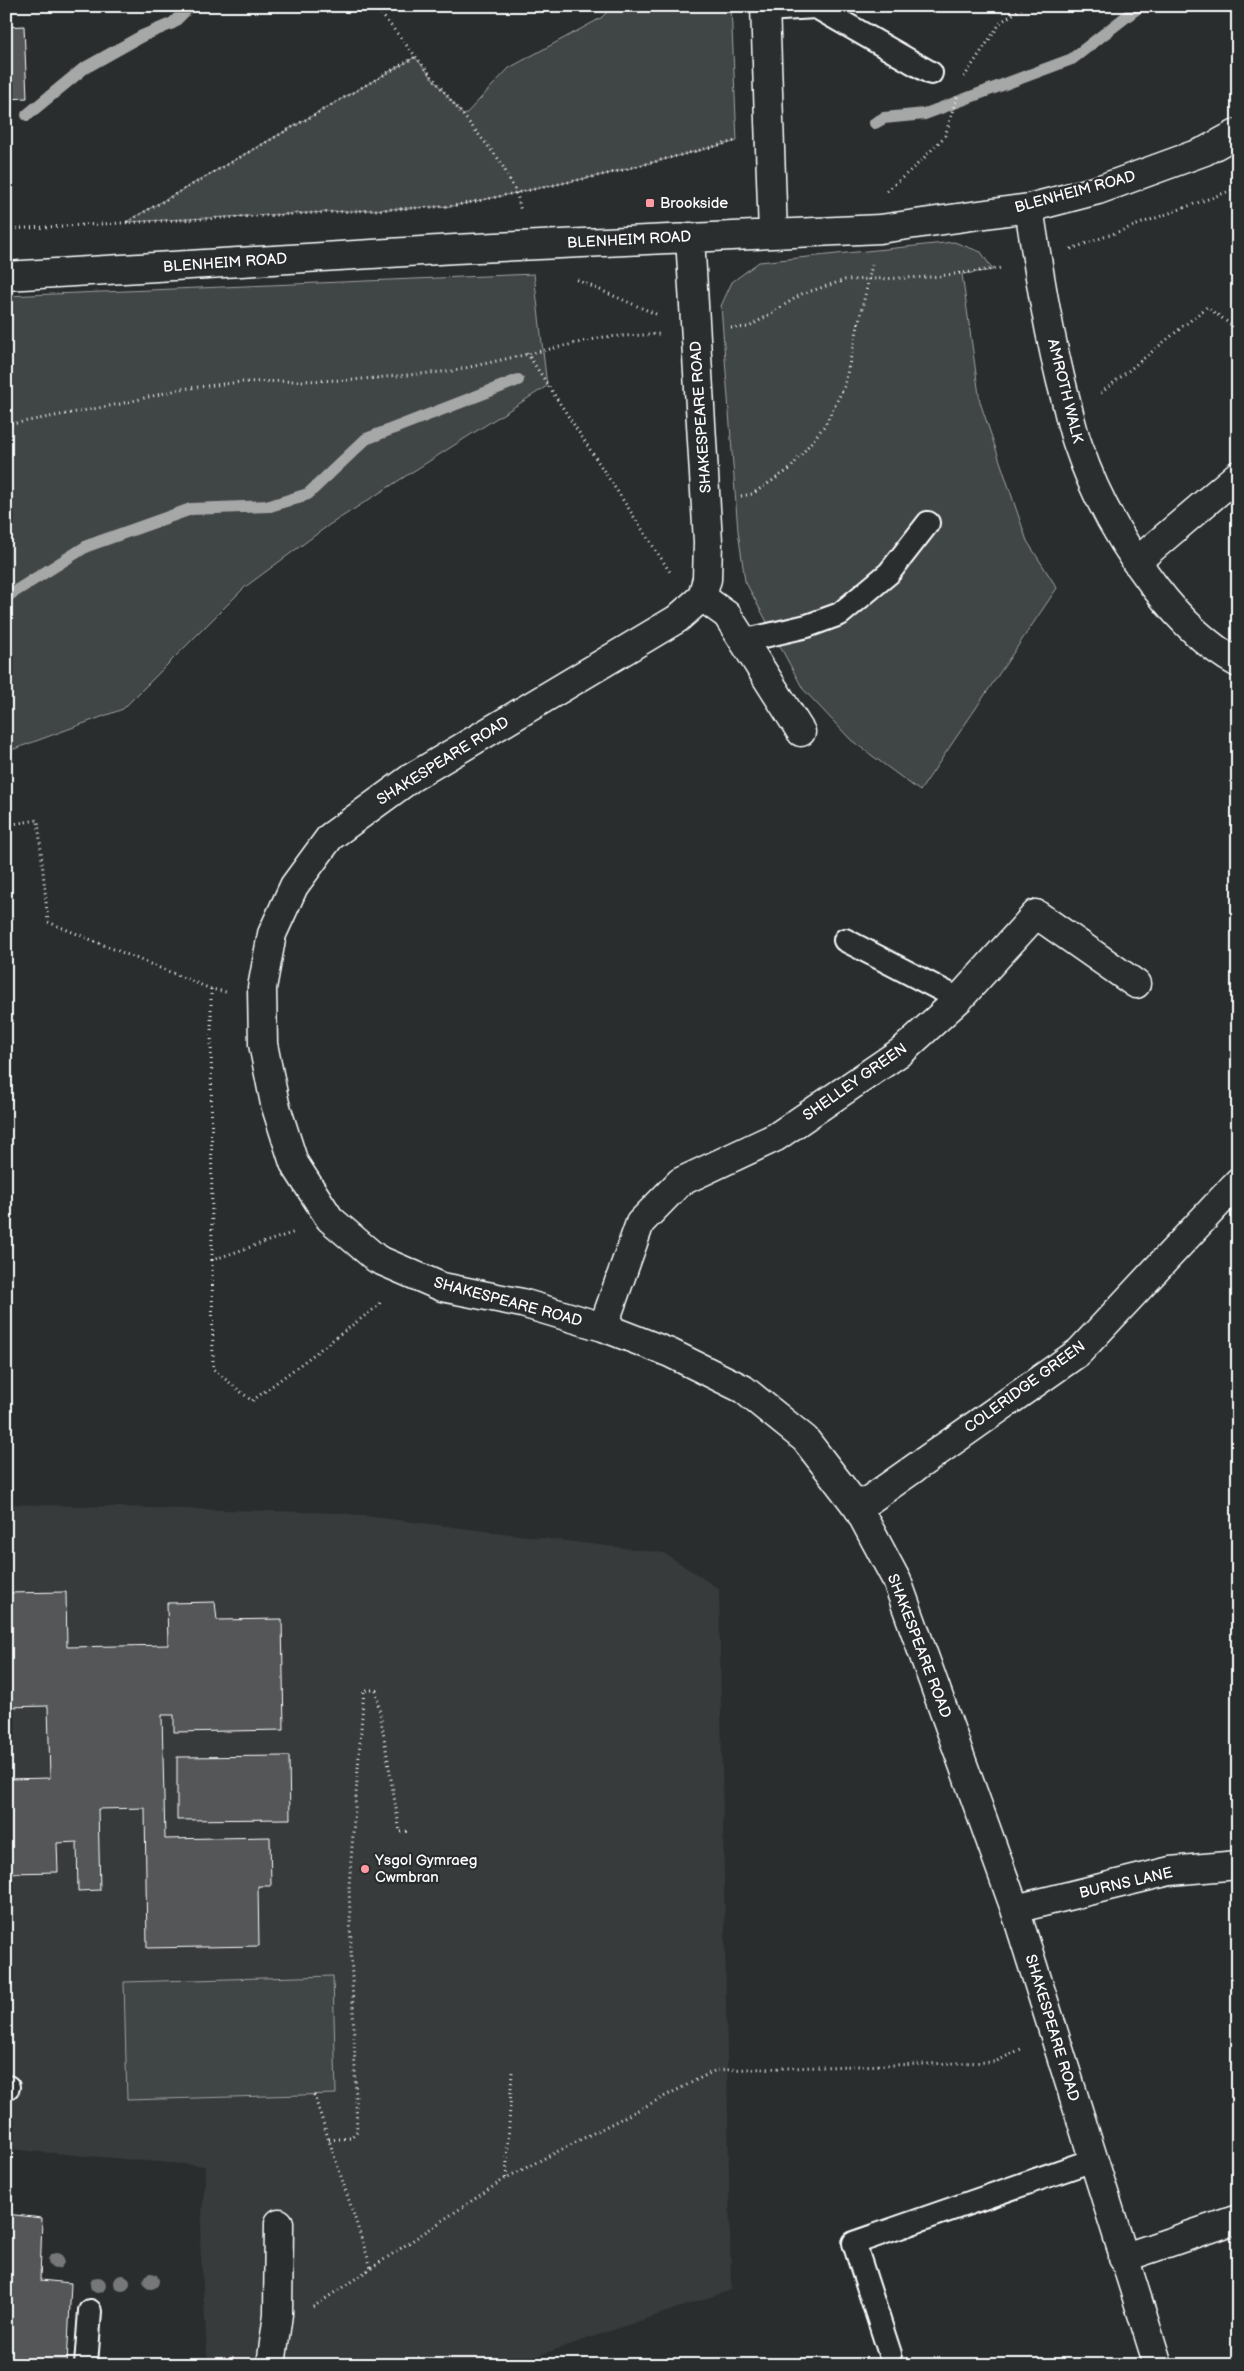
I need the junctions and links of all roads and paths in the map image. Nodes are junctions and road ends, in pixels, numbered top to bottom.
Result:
1 (375, 6) edge
2 (1025, 6) edge
3 (765, 8) edge
4 (415, 57) junction
5 (932, 73) dead end
6 (769, 132) junction
7 (1238, 133) edge
8 (1238, 188) edge
9 (517, 194) junction
10 (1029, 208) junction
11 (126, 222) junction
12 (6, 229) edge
13 (880, 229) junction
14 (774, 234) junction
15 (690, 237) junction
16 (529, 245) junction
17 (1037, 262) junction
18 (6, 276) edge
19 (572, 278) dead end
20 (868, 279) junction
21 (1238, 330) edge
22 (695, 332) junction
23 (526, 353) junction
24 (1070, 417) junction
25 (6, 425) edge
26 (1238, 475) edge
27 (706, 502) junction
28 (928, 523) dead end
29 (1136, 562) junction
30 (697, 601) junction
31 (743, 641) junction
32 (1238, 664) edge
33 (801, 732) dead end
34 (6, 825) edge
35 (845, 940) dead end
36 (1136, 984) dead end
37 (211, 989) junction
38 (959, 998) junction
39 (262, 1001) junction
40 (1238, 1182) edge
41 (330, 1219) junction
42 (212, 1260) junction
43 (394, 1266) junction
44 (602, 1327) junction
45 (858, 1508) junction
46 (408, 1831) dead end
47 (1238, 1865) edge
48 (1015, 1910) junction
49 (1053, 2033) junction
50 (512, 2072) dead end
51 (314, 2095) dead end
52 (328, 2140) junction
53 (1093, 2160) junction
54 (506, 2178) junction
55 (1238, 2219) edge
56 (278, 2222) dead end
57 (1123, 2258) junction
58 (371, 2267) junction
59 (310, 2309) dead end
60 (90, 2311) dead end
61 (890, 2354) dead end
62 (271, 2362) edge
63 (86, 2364) edge
64 (99, 2365) edge
65 (188, 2365) edge
66 (1158, 2365) edge

1 - 4 path
2 - 13 path
3 - 5 lane
3 - 6 street
4 - 9 path
4 - 11 path
6 - 9 path
6 - 14 street
7 - 10 street, BLENHEIM ROAD
8 - 17 path
9 - 11 path
9 - 16 path
10 - 13 street, BLENHEIM ROAD
10 - 17 street, AMROTH WALK
11 - 12 path
13 - 14 street, BLENHEIM ROAD
13 - 20 path
14 - 15 street, BLENHEIM ROAD
15 - 16 street, BLENHEIM ROAD
15 - 22 street, SHAKESPEARE ROAD
16 - 18 street, BLENHEIM ROAD
17 - 20 path
17 - 24 street, AMROTH WALK
19 - 22 path
20 - 22 path
20 - 27 path
21 - 24 path
22 - 23 path
22 - 27 street, SHAKESPEARE ROAD
23 - 25 path
23 - 30 path
24 - 29 street, AMROTH WALK
26 - 29 street
27 - 30 street, SHAKESPEARE ROAD
28 - 31 lane
29 - 32 street, AMROTH WALK
30 - 31 street
30 - 39 street, SHAKESPEARE ROAD
31 - 33 street
34 - 37 path
35 - 38 lane
36 - 38 street, SHELLEY GREEN
37 - 39 path
37 - 42 path
38 - 44 street, SHELLEY GREEN
39 - 41 street, SHAKESPEARE ROAD
40 - 45 street, COLERIDGE GREEN
41 - 42 path
41 - 43 street, SHAKESPEARE ROAD
42 - 43 path
43 - 44 street, SHAKESPEARE ROAD
44 - 45 street, SHAKESPEARE ROAD
45 - 48 street, SHAKESPEARE ROAD
46 - 52 path
47 - 48 street, BURNS LANE
48 - 49 street, SHAKESPEARE ROAD
49 - 53 street, SHAKESPEARE ROAD
49 - 54 path
50 - 54 path
51 - 52 path
52 - 58 path
53 - 57 street, SHAKESPEARE ROAD
53 - 61 lane
54 - 58 path
55 - 57 street
56 - 62 street
57 - 66 street, SHAKESPEARE ROAD
58 - 59 path
60 - 63 lane
62 - 65 path
63 - 64 lane

